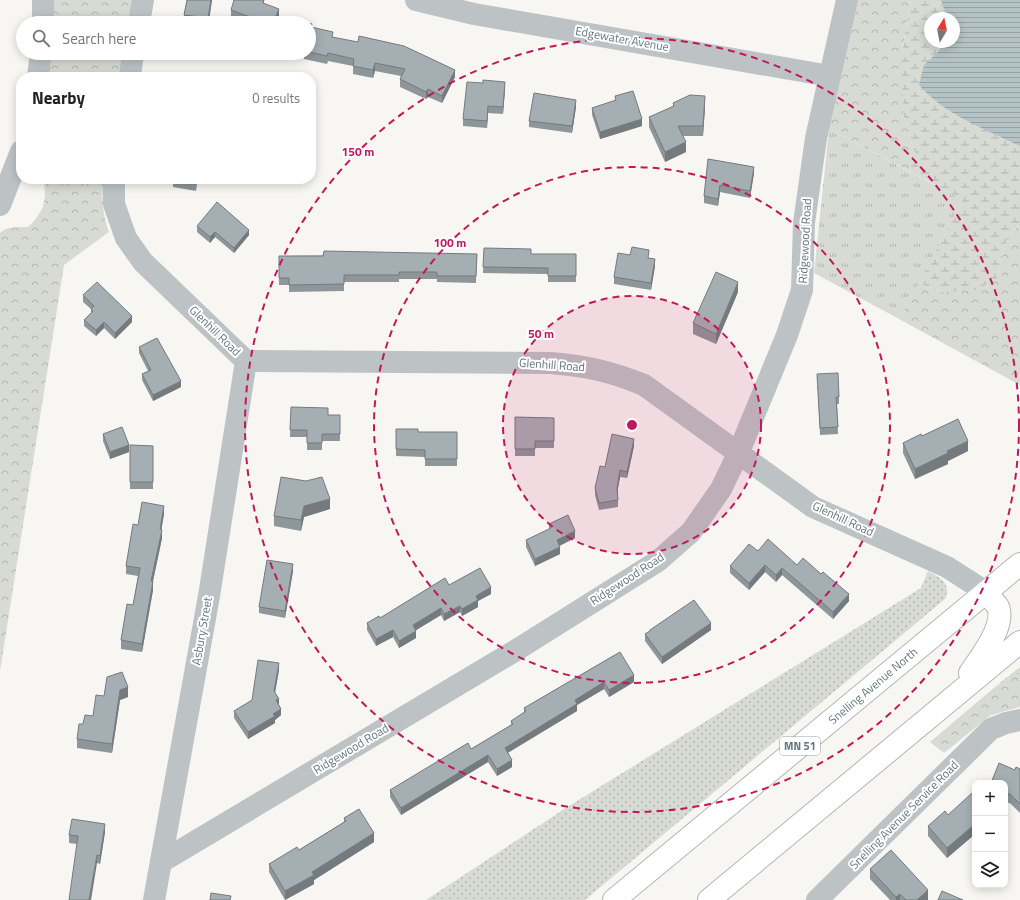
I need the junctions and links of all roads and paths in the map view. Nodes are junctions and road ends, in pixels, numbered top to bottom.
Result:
1 (43, 0) edge
2 (143, 0) edge
3 (416, 0) edge
4 (847, 0) edge
5 (43, 16) edge
6 (140, 16) edge
7 (40, 60) edge
8 (132, 60) edge
9 (39, 72) edge
10 (131, 72) edge
11 (830, 76) junction
12 (16, 164) edge
13 (114, 184) edge
14 (0, 205) edge
15 (246, 360) junction
16 (738, 454) junction
17 (1020, 564) edge
18 (986, 592) junction
19 (1020, 642) edge
20 (947, 703) junction
21 (1020, 720) edge
22 (161, 862) junction
23 (823, 898) edge
24 (154, 900) edge
25 (614, 900) edge
26 (709, 900) edge

1 - 5 street
2 - 6 street
3 - 11 street, Edgewater Avenue
4 - 11 street, Ridgewood Road
7 - 9 street
8 - 10 street
11 - 16 street, Ridgewood Road
12 - 14 street
13 - 15 street, Glenhill Road
15 - 16 street, Glenhill Road
15 - 22 street, Asbury Street
16 - 18 street, Glenhill Road
16 - 22 street, Ridgewood Road
17 - 18 highway, Snelling Avenue North / MN 51
18 - 20 highway
18 - 25 highway, Snelling Avenue North / MN 51
19 - 20 highway
20 - 26 highway
21 - 23 street, Snelling Avenue Service Road
22 - 24 street, Asbury Street

